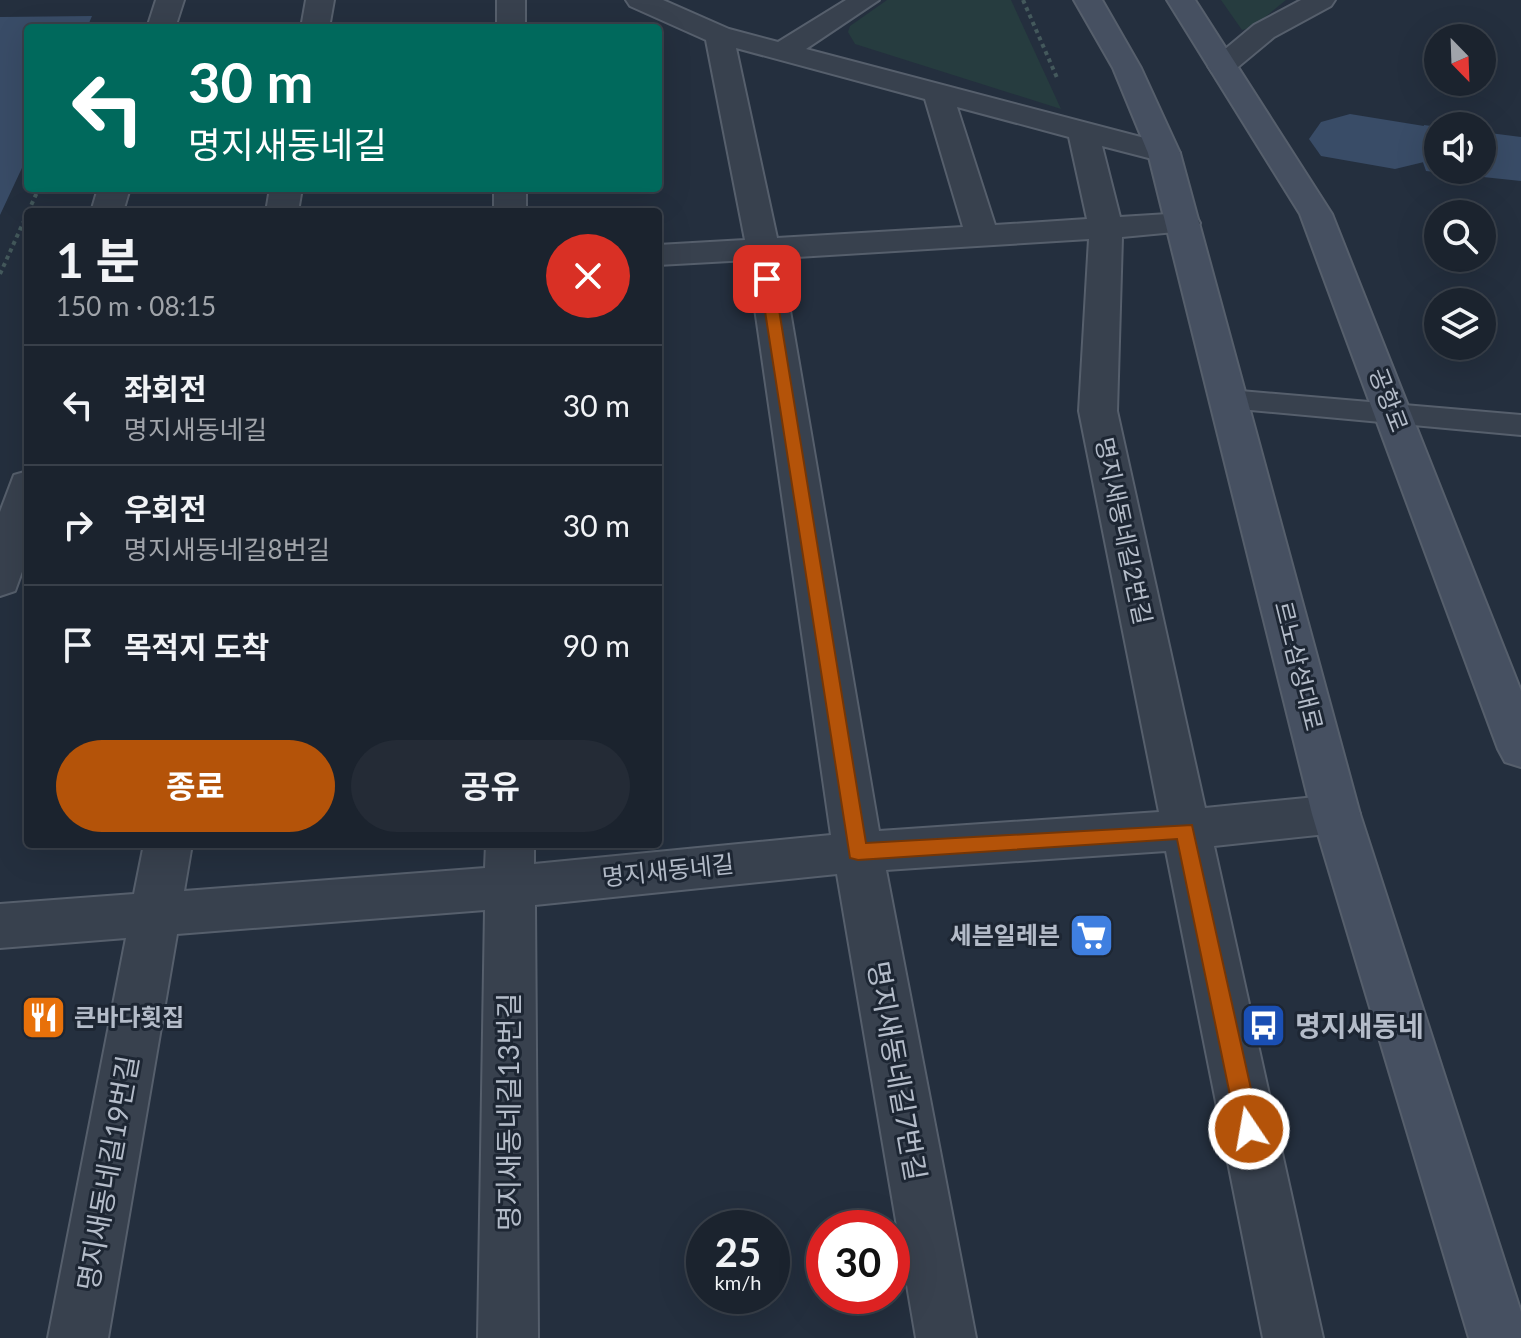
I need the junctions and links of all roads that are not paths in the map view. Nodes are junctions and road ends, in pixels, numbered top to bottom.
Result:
1 (170, 0) edge
2 (320, 0) edge
3 (511, 0) edge
4 (640, 0) edge
5 (865, 0) edge
6 (1088, 0) edge
7 (1181, 0) edge
8 (1321, 0) edge
9 (162, 24) edge
10 (316, 24) edge
11 (511, 24) edge
12 (719, 35) junction
13 (782, 52) junction
14 (1222, 66) junction
15 (939, 96) junction
16 (1083, 133) junction
17 (1164, 153) junction
18 (1184, 223) junction
19 (1106, 228) junction
20 (982, 235) junction
21 (763, 248) junction
22 (662, 255) edge
23 (1229, 400) junction
24 (1393, 413) junction
25 (1521, 425) edge
26 (24, 498) edge
27 (0, 581) edge
28 (1474, 623) junction
29 (1521, 699) edge
30 (1521, 749) edge
31 (1336, 814) junction
32 (1185, 830) junction
33 (167, 848) edge
34 (858, 852) junction
35 (510, 865) edge
36 (155, 915) junction
37 (0, 926) edge
38 (78, 1338) edge
39 (508, 1338) edge
40 (946, 1338) edge
41 (1293, 1338) edge
42 (1499, 1338) edge

1 - 9 street
2 - 10 street
3 - 11 street
4 - 12 street
5 - 13 street
6 - 17 main road, 르노삼성대로
7 - 14 main road
8 - 14 street
12 - 13 street
12 - 21 street, 명지새동네길7번길
13 - 15 street
14 - 24 main road, 공항로
15 - 16 street
15 - 20 street
16 - 17 street
16 - 19 street, 명지새동네길2번길
17 - 18 main road, 르노삼성대로
18 - 19 street
18 - 23 main road, 르노삼성대로
19 - 20 street
19 - 32 street, 명지새동네길2번길
20 - 21 street
21 - 22 street
21 - 34 street, 명지새동네길7번길
23 - 24 lane
23 - 31 main road, 르노삼성대로
24 - 25 lane
24 - 28 main road, 공항로
26 - 27 street
28 - 29 main road
28 - 30 main road, 공항로
31 - 32 street, 명지새동네길
31 - 42 main road, 르노삼성대로
32 - 34 street, 명지새동네길
32 - 41 street, 명지새동네길2번길
33 - 36 street, 명지새동네길19번길
34 - 35 street, 명지새동네길
34 - 40 street, 명지새동네길7번길
35 - 36 street, 명지새동네길
35 - 39 street, 명지새동네길13번길
36 - 37 street, 명지새동네길
36 - 38 street, 명지새동네길19번길

